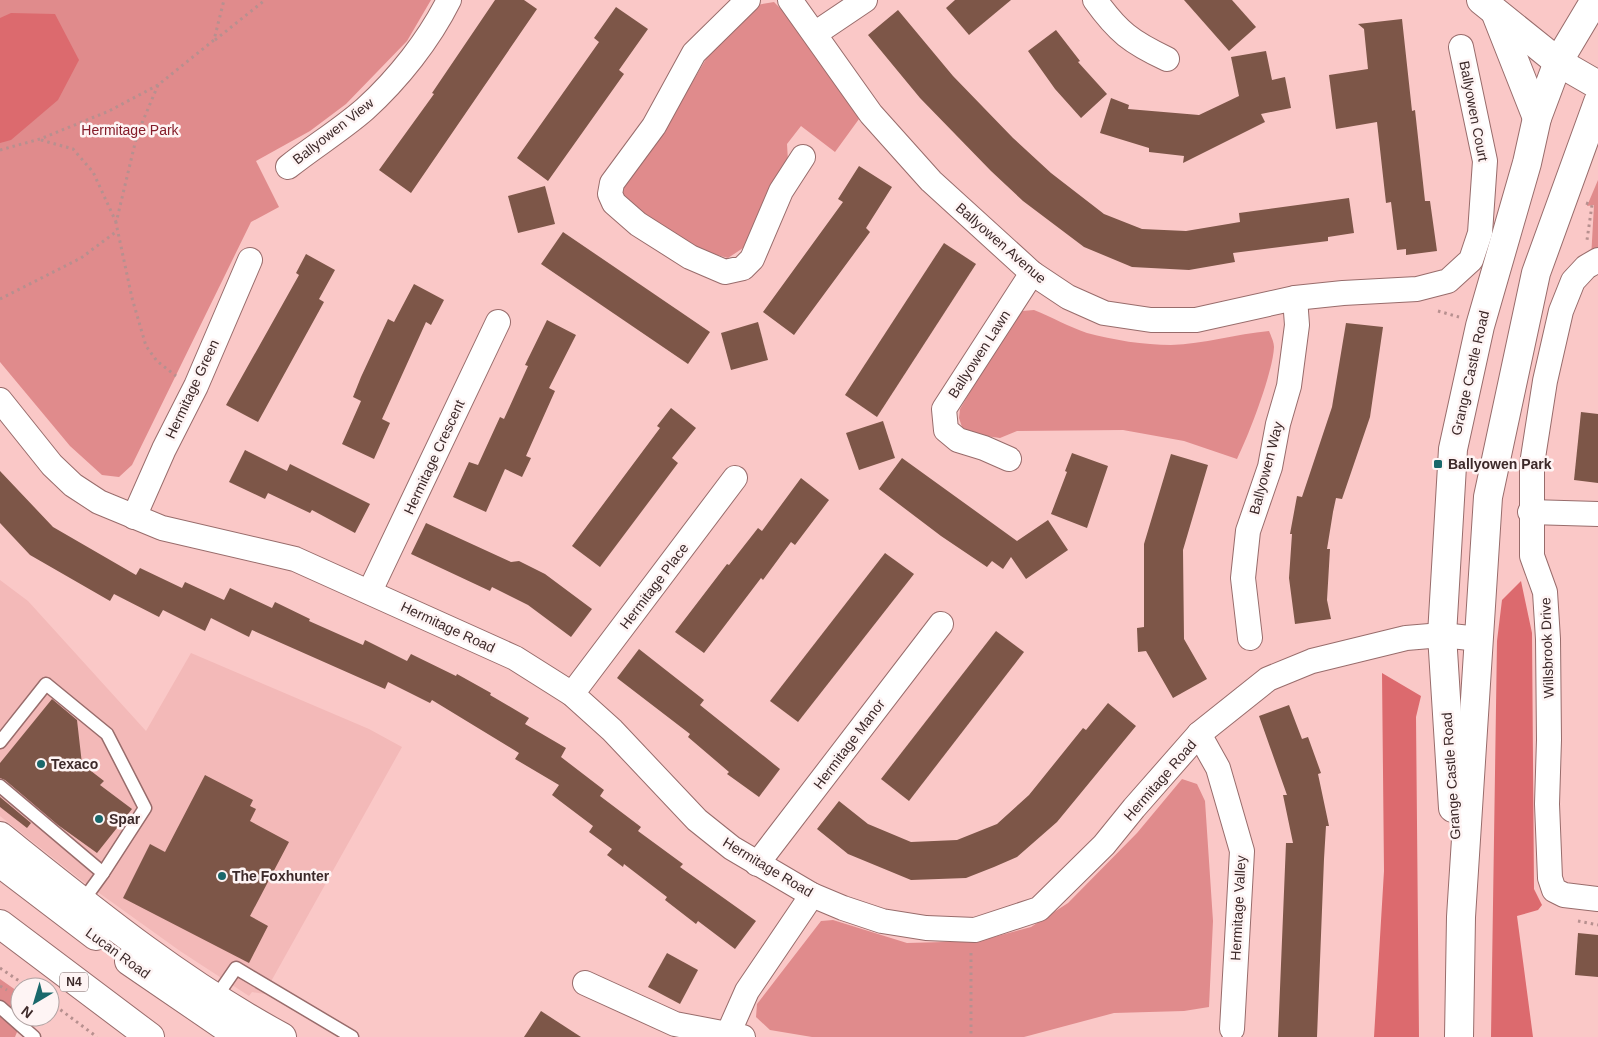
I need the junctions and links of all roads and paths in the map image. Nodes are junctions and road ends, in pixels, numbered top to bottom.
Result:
1 (224, 0) edge
2 (265, 0) edge
3 (449, 0) edge
4 (748, 0) edge
5 (790, 0) edge
6 (865, 0) edge
7 (1095, 0) edge
8 (1595, 0) edge
9 (1489, 7) edge
10 (816, 34) junction
11 (214, 40) junction
12 (1461, 48) dead end
13 (1167, 59) dead end
14 (1558, 62) junction
15 (158, 85) junction
16 (1598, 85) edge
17 (1595, 115) edge
18 (1537, 118) junction
19 (40, 140) junction
20 (0, 150) edge
21 (803, 156) dead end
22 (288, 167) dead end
23 (1580, 204) dead end
24 (116, 223) junction
25 (117, 231) junction
26 (1592, 252) edge
27 (250, 260) dead end
28 (1032, 273) junction
29 (1417, 289) joint
30 (1295, 298) junction
31 (0, 299) edge
32 (1438, 311) dead end
33 (1468, 320) dead end
34 (498, 322) dead end
35 (180, 378) dead end
36 (0, 400) edge
37 (1009, 459) dead end
38 (735, 478) dead end
39 (1530, 512) junction
40 (1598, 514) edge
41 (134, 517) junction
42 (370, 591) junction
43 (941, 624) dead end
44 (1442, 636) junction
45 (1250, 638) dead end
46 (1479, 639) junction
47 (572, 694) junction
48 (1200, 734) junction
49 (0, 742) edge
50 (0, 786) edge
51 (0, 836) edge
52 (0, 863) edge
53 (757, 864) junction
54 (103, 873) junction
55 (812, 895) junction
56 (1598, 899) edge
57 (82, 902) junction
58 (1461, 916) junction
59 (0, 924) edge
60 (972, 946) dead end
61 (0, 968) edge
62 (13, 977) edge
63 (585, 983) dead end
64 (216, 998) junction
65 (0, 1007) edge
66 (60, 1009) edge
67 (1232, 1029) dead end
68 (735, 1035) edge
69 (34, 1037) edge
70 (97, 1037) edge
71 (150, 1037) edge
72 (240, 1037) edge
73 (282, 1037) edge
74 (352, 1037) edge
75 (971, 1037) edge
76 (1459, 1037) edge

1 - 11 path
2 - 11 path
3 - 22 street, Ballyowen View
4 - 21 street
5 - 10 street, Ballyowen Avenue
6 - 10 street
7 - 13 street
8 - 14 main road, Grange Castle Road
9 - 14 main road
9 - 18 main road
10 - 28 street, Ballyowen Avenue
11 - 15 path
12 - 29 street, Ballyowen Court
14 - 16 main road
14 - 18 main road, Grange Castle Road
15 - 19 path
15 - 24 path
17 - 46 main road, Grange Castle Road
18 - 44 main road, Grange Castle Road
19 - 20 path
19 - 24 path
23 - 26 path
24 - 25 path
25 - 31 path
25 - 35 path
26 - 39 street, Willsbrook Drive
27 - 41 street, Hermitage Green
28 - 30 street, Ballyowen Avenue
28 - 37 street, Ballyowen Lawn
29 - 30 street, Ballyowen Avenue
30 - 45 street, Ballyowen Way
32 - 33 path
34 - 42 street, Hermitage Crescent
36 - 41 street, Hermitage Road
38 - 47 street, Hermitage Place
39 - 40 street
39 - 56 street, Willsbrook Drive
41 - 42 street, Hermitage Road
42 - 47 street, Hermitage Road
43 - 53 street, Hermitage Manor
44 - 46 street, Hermitage Road
44 - 48 street, Hermitage Road
44 - 58 main road, Grange Castle Road
46 - 58 main road, Grange Castle Road
47 - 53 street, Hermitage Road
48 - 55 street, Hermitage Road
48 - 67 street, Hermitage Valley
49 - 54 lane
50 - 54 lane
51 - 57 main road
52 - 72 main road, Lucan Road
53 - 55 street, Hermitage Road
54 - 57 lane
55 - 68 street
57 - 64 main road
58 - 76 main road, Grange Castle Road
59 - 71 main road, N4
60 - 75 path
61 - 62 path
63 - 68 street
64 - 73 main road
64 - 74 lane
65 - 69 lane
66 - 70 path

